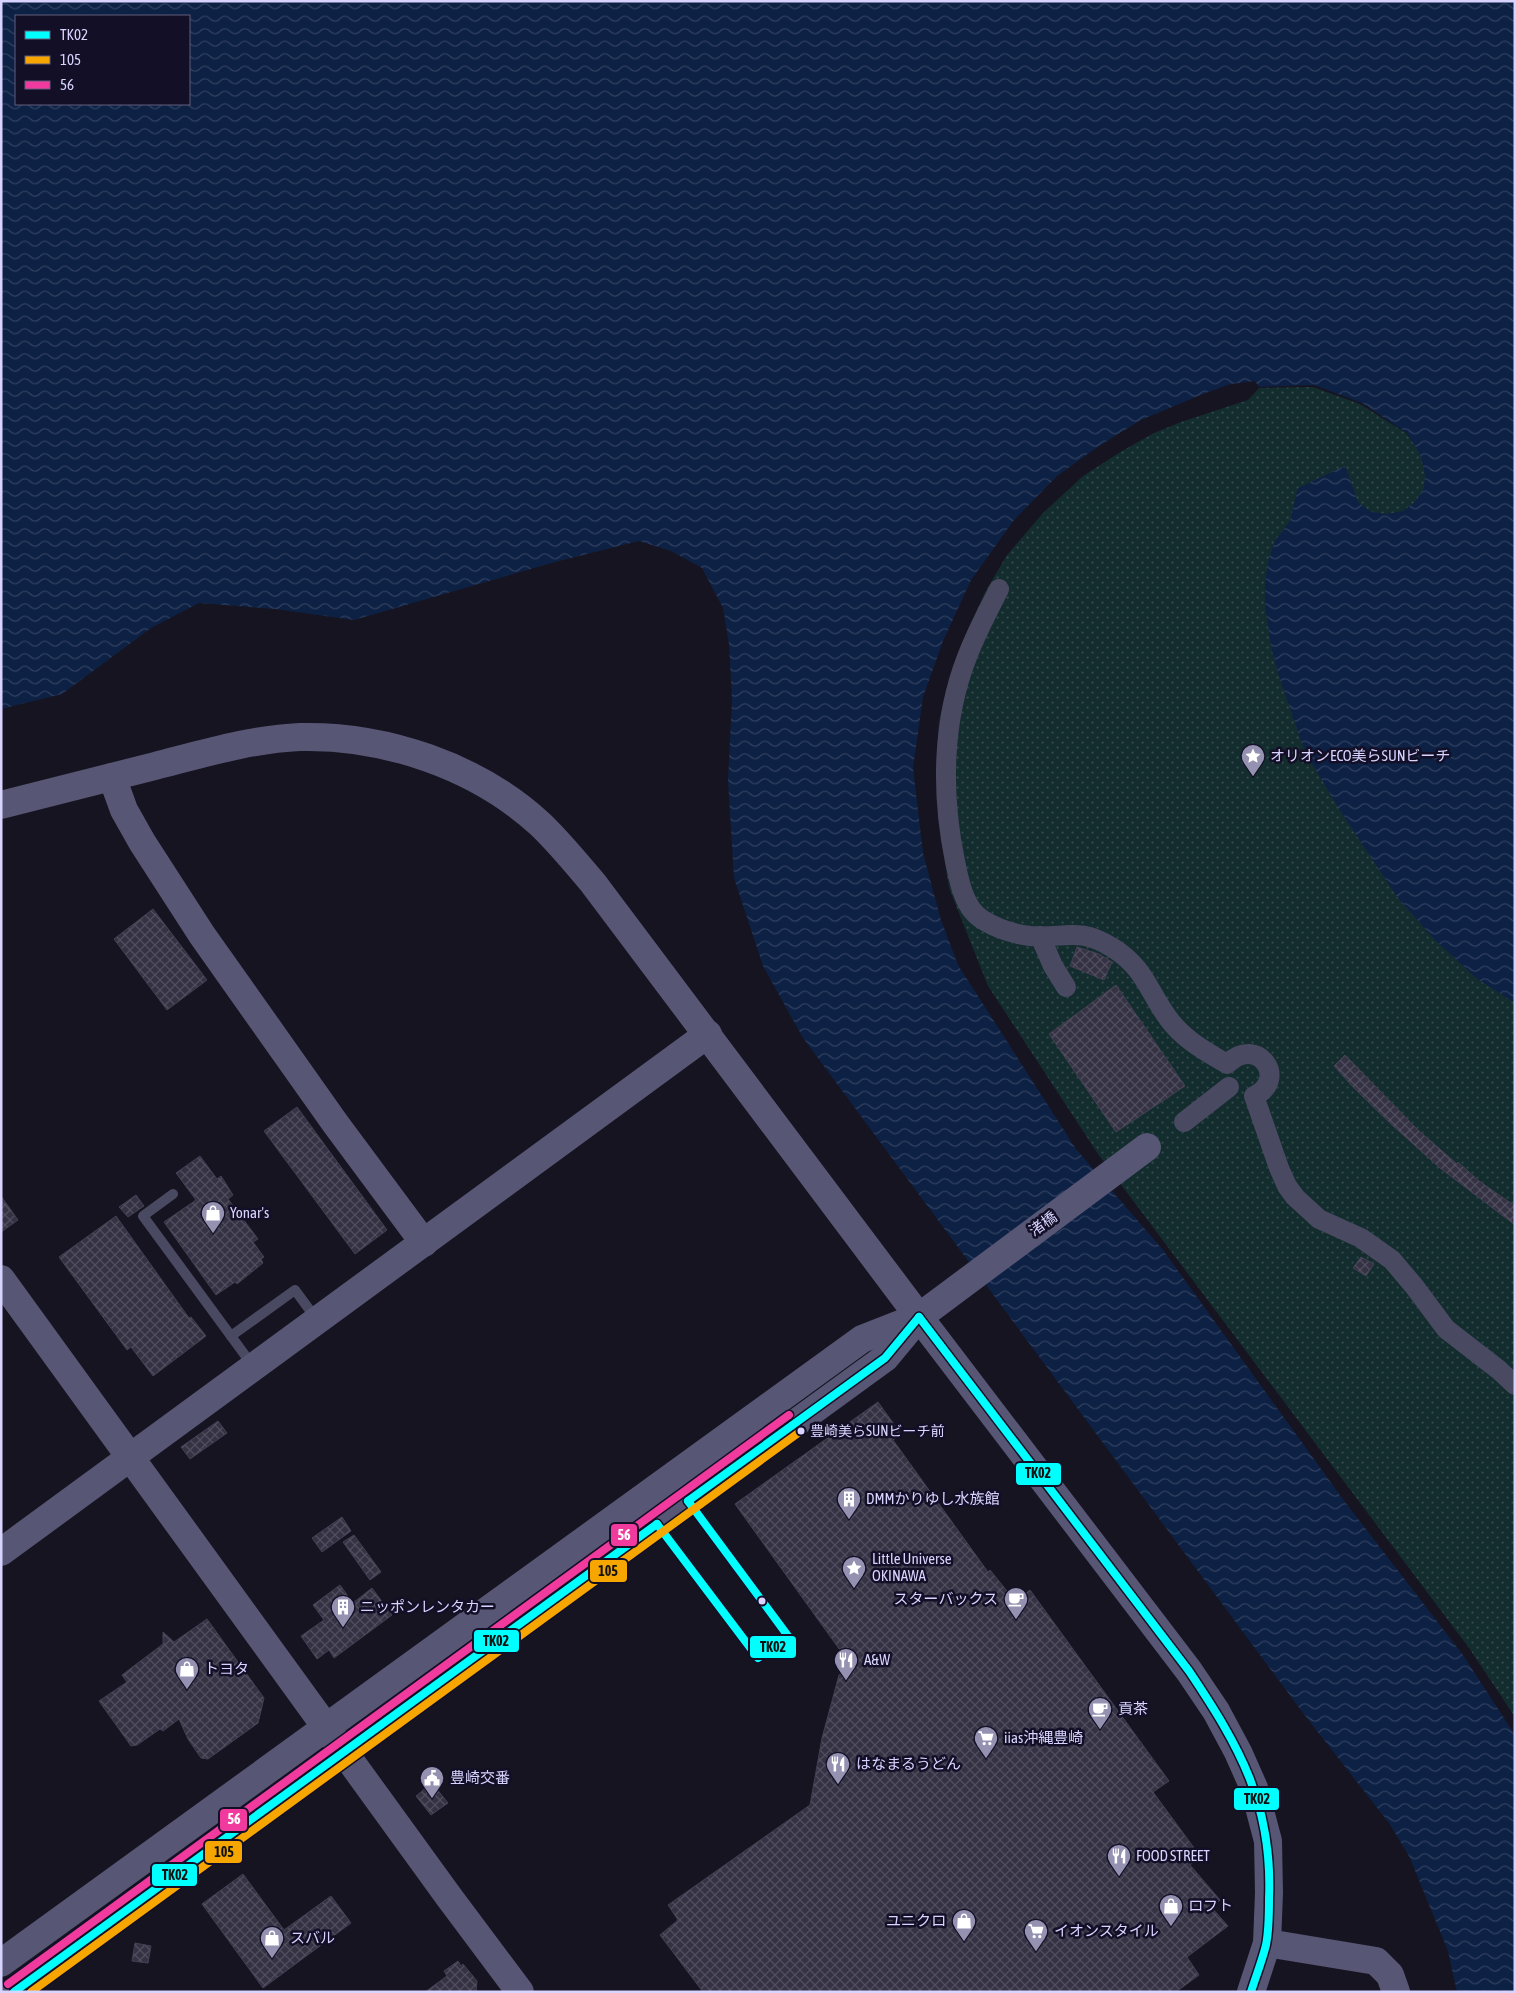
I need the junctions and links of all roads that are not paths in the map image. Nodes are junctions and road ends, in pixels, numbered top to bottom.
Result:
1 (999, 589) dead end
2 (112, 777) junction
3 (1, 805) edge
4 (1040, 936) junction
5 (1066, 987) dead end
6 (708, 1034) junction
7 (1227, 1064) junction
8 (1229, 1088) junction
9 (1254, 1096) junction
10 (1184, 1122) dead end
11 (1147, 1147) dead end
12 (173, 1194) dead end
13 (424, 1243) junction
14 (1, 1279) edge
15 (919, 1317) junction
16 (318, 1320) junction
17 (231, 1336) junction
18 (254, 1367) junction
19 (1512, 1384) edge
20 (130, 1456) junction
21 (688, 1501) junction
22 (657, 1524) junction
23 (1, 1552) edge
24 (326, 1726) junction
25 (345, 1752) junction
26 (1267, 1943) junction
27 (1, 1963) edge
28 (519, 1991) edge
29 (14, 1992) edge
30 (1251, 1992) edge
31 (1396, 1992) edge

1 - 4 street
2 - 3 street
2 - 6 street
2 - 13 street
4 - 5 street
4 - 7 street
6 - 13 street
6 - 15 street
7 - 8 street
7 - 9 street
8 - 9 street
8 - 10 street
9 - 19 street
11 - 15 street, 渚橋
12 - 17 lane
13 - 16 street
14 - 20 street
15 - 21 street
15 - 24 street
15 - 26 street
16 - 17 lane
16 - 18 street
17 - 18 lane
18 - 20 street
20 - 23 street
20 - 24 street
21 - 22 street
21 - 22 lane
22 - 25 street
24 - 25 street
24 - 27 street
25 - 28 street
25 - 29 street
26 - 30 street
26 - 31 street

